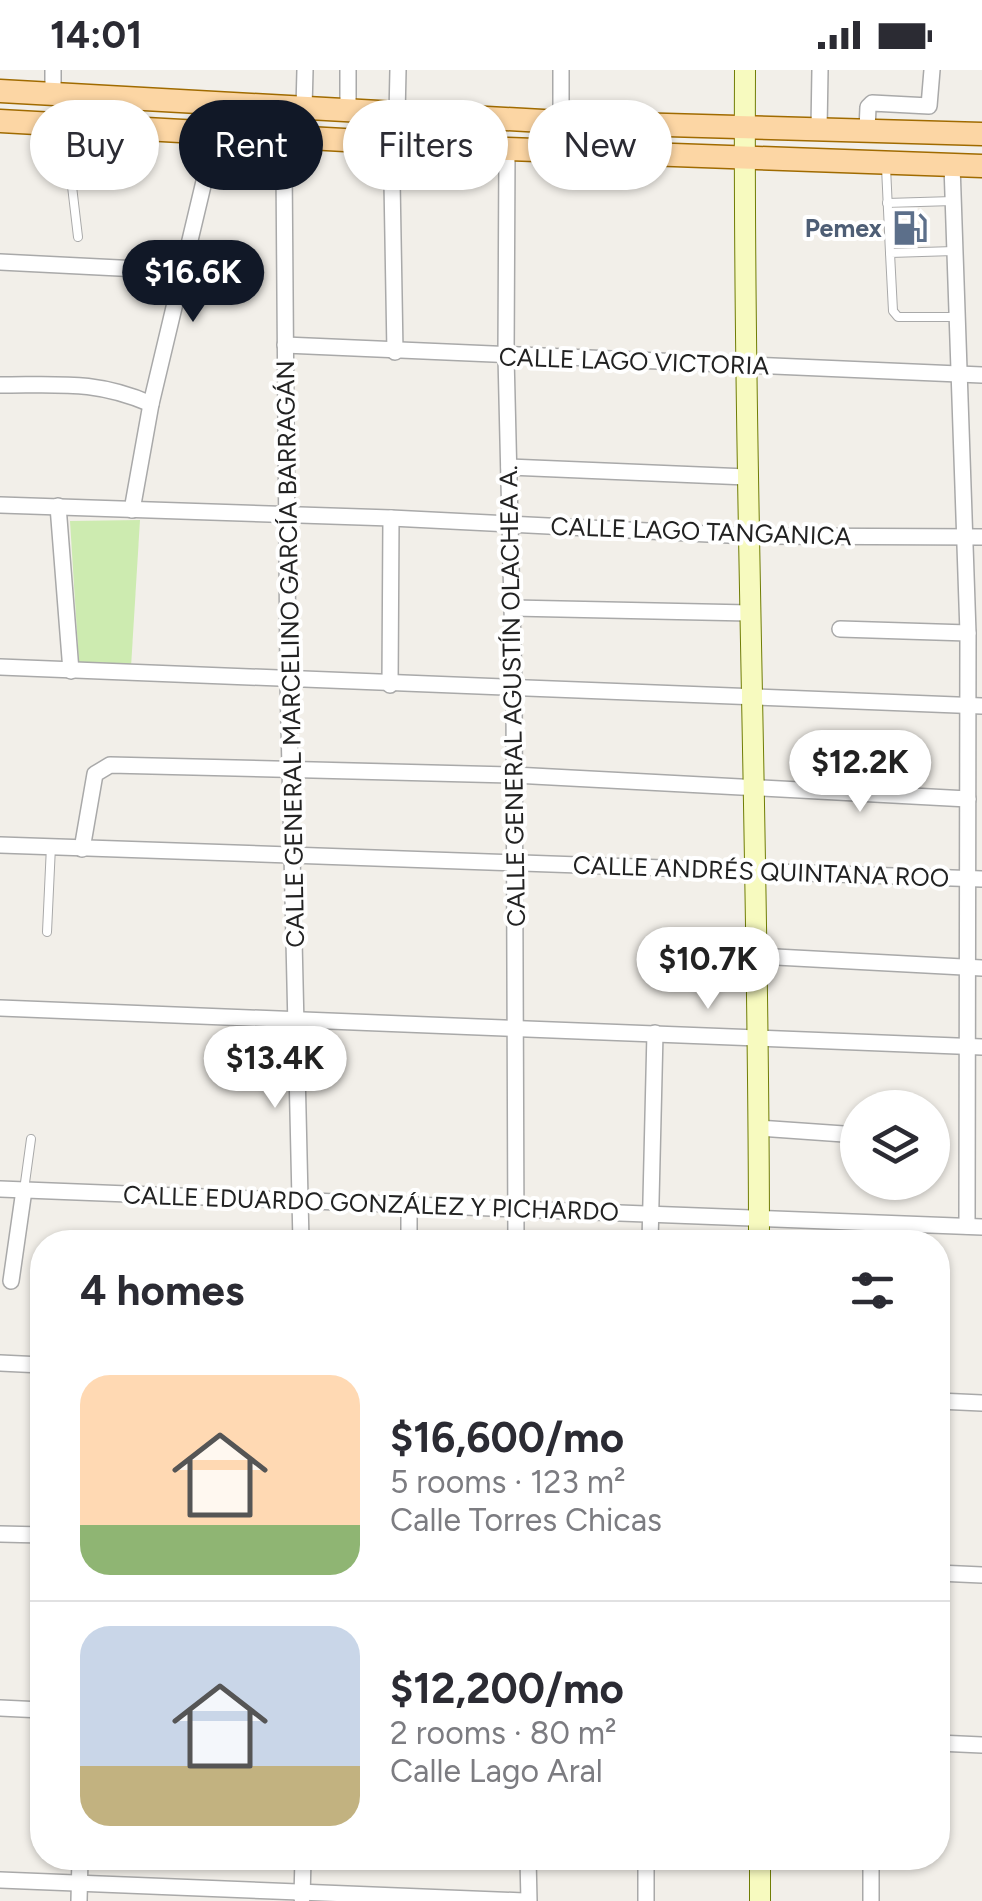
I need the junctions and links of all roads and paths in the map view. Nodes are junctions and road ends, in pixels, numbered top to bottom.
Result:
1 (305, 70) edge
2 (348, 70) edge
3 (398, 70) edge
4 (562, 70) edge
5 (745, 70) edge
6 (820, 70) edge
7 (932, 70) edge
8 (53, 82) edge
9 (0, 91) edge
10 (120, 96) junction
11 (120, 100) edge
12 (181, 100) edge
13 (304, 100) edge
14 (348, 100) edge
15 (398, 100) edge
16 (561, 100) edge
17 (0, 121) edge
18 (30, 122) edge
19 (672, 126) edge
20 (744, 128) junction
21 (819, 130) junction
22 (867, 130) junction
23 (982, 134) edge
24 (508, 149) edge
25 (744, 158) junction
26 (886, 163) junction
27 (952, 165) junction
28 (982, 166) edge
29 (73, 190) edge
30 (202, 190) edge
31 (284, 190) edge
32 (392, 190) edge
33 (507, 190) edge
34 (953, 202) junction
35 (888, 203) junction
36 (78, 237) dead end
37 (955, 251) junction
38 (890, 252) junction
39 (0, 262) edge
40 (140, 269) dead end
41 (958, 317) junction
42 (286, 345) junction
43 (394, 352) junction
44 (506, 356) junction
45 (744, 365) junction
46 (960, 374) junction
47 (982, 375) edge
48 (0, 384) edge
49 (151, 404) junction
50 (509, 466) junction
51 (747, 477) junction
52 (0, 505) edge
53 (58, 506) junction
54 (132, 510) junction
55 (287, 514) junction
56 (391, 518) junction
57 (510, 525) junction
58 (748, 536) junction
59 (974, 536) edge
60 (513, 608) junction
61 (749, 613) junction
62 (840, 629) dead end
63 (968, 633) junction
64 (0, 667) edge
65 (71, 671) junction
66 (288, 680) junction
67 (390, 684) junction
68 (514, 690) junction
69 (752, 696) junction
70 (975, 706) edge
71 (290, 767) junction
72 (514, 775) junction
73 (754, 788) junction
74 (968, 798) junction
75 (0, 845) edge
76 (51, 846) junction
77 (82, 848) junction
78 (292, 857) junction
79 (516, 862) junction
80 (756, 870) junction
81 (975, 879) edge
82 (47, 932) dead end
83 (758, 956) junction
84 (975, 968) edge
85 (0, 1008) edge
86 (295, 1020) junction
87 (516, 1028) junction
88 (655, 1032) junction
89 (759, 1036) junction
90 (975, 1046) edge
91 (759, 1128) junction
92 (840, 1134) edge
93 (32, 1138) dead end
94 (0, 1189) edge
95 (24, 1190) junction
96 (300, 1201) junction
97 (409, 1204) junction
98 (516, 1209) junction
99 (650, 1214) junction
100 (760, 1218) junction
101 (874, 1223) junction
102 (975, 1226) edge
103 (300, 1230) edge
104 (408, 1230) edge
105 (516, 1230) edge
106 (650, 1230) edge
107 (760, 1230) edge
108 (874, 1230) edge
109 (11, 1281) dead end
110 (0, 1363) edge
111 (30, 1365) edge
112 (950, 1402) edge
113 (982, 1403) edge
114 (0, 1534) edge
115 (30, 1535) edge
116 (950, 1573) edge
117 (982, 1574) edge
118 (0, 1708) edge
119 (30, 1709) edge
120 (950, 1744) edge
121 (982, 1745) edge
122 (80, 1870) edge
123 (303, 1870) edge
124 (527, 1870) edge
125 (646, 1870) edge
126 (760, 1870) edge
127 (871, 1870) edge
128 (0, 1880) edge
129 (80, 1883) junction
130 (302, 1896) edge
131 (79, 1901) edge
132 (526, 1901) edge
133 (646, 1901) edge
134 (760, 1901) edge
135 (871, 1901) edge

1 - 13 street, CALLE GENERAL MARCELINO GARCÍA BARRAGÁN
2 - 14 street
3 - 15 street
4 - 16 street
5 - 20 main road
6 - 21 street
7 - 22 street
8 - 9 main road
8 - 10 main road
10 - 11 main road
10 - 12 main road
17 - 18 main road
19 - 20 main road
20 - 21 main road
20 - 25 main road
21 - 22 main road
22 - 23 main road
24 - 25 main road
25 - 26 main road
25 - 45 main road
26 - 27 main road
26 - 35 lane
27 - 28 main road
27 - 34 street
29 - 36 lane
30 - 49 street
31 - 42 street, CALLE GENERAL MARCELINO GARCÍA BARRAGÁN
32 - 43 street
33 - 44 street, CALLE GENERAL AGUSTÍN OLACHEA A.
34 - 35 lane
34 - 37 street
35 - 38 lane
37 - 38 lane
37 - 41 street
38 - 41 lane
39 - 40 street
41 - 46 street
42 - 43 street, CALLE LAGO VICTORIA
42 - 55 street, CALLE GENERAL MARCELINO GARCÍA BARRAGÁN
43 - 44 street, CALLE LAGO VICTORIA
44 - 45 street, CALLE LAGO VICTORIA
44 - 50 street, CALLE GENERAL AGUSTÍN OLACHEA A.
45 - 46 street, CALLE LAGO VICTORIA
45 - 51 main road
46 - 47 street, CALLE LAGO VICTORIA
46 - 59 street
48 - 49 street
49 - 54 street
50 - 51 street
50 - 57 street, CALLE GENERAL AGUSTÍN OLACHEA A.
51 - 58 main road
52 - 53 street, CALLE LAGO TANGANICA
53 - 54 street, CALLE LAGO TANGANICA
53 - 65 street
54 - 55 street, CALLE LAGO TANGANICA
55 - 56 street, CALLE LAGO TANGANICA
55 - 66 street, CALLE GENERAL MARCELINO GARCÍA BARRAGÁN
56 - 57 street, CALLE LAGO TANGANICA
56 - 67 street
57 - 58 street, CALLE LAGO TANGANICA
57 - 60 street, CALLE GENERAL AGUSTÍN OLACHEA A.
58 - 59 street, CALLE LAGO TANGANICA
58 - 61 main road
59 - 63 street
60 - 61 street
60 - 68 street, CALLE GENERAL AGUSTÍN OLACHEA A.
61 - 69 main road
62 - 63 street
63 - 70 street
64 - 65 street
65 - 66 street
66 - 67 street
66 - 71 street, CALLE GENERAL MARCELINO GARCÍA BARRAGÁN
67 - 68 street
68 - 69 street
68 - 72 street, CALLE GENERAL AGUSTÍN OLACHEA A.
69 - 70 street
69 - 73 main road
70 - 74 street
71 - 72 street
71 - 77 street
71 - 78 street, CALLE GENERAL MARCELINO GARCÍA BARRAGÁN
72 - 73 street
72 - 79 street, CALLE GENERAL AGUSTÍN OLACHEA A.
73 - 74 street
73 - 80 main road
74 - 81 street
75 - 76 street, CALLE ANDRÉS QUINTANA ROO
76 - 77 street, CALLE ANDRÉS QUINTANA ROO
76 - 82 lane
77 - 78 street, CALLE ANDRÉS QUINTANA ROO
78 - 79 street, CALLE ANDRÉS QUINTANA ROO
78 - 86 street, CALLE GENERAL MARCELINO GARCÍA BARRAGÁN
79 - 80 street, CALLE ANDRÉS QUINTANA ROO
79 - 87 street, CALLE GENERAL AGUSTÍN OLACHEA A.
80 - 81 street, CALLE ANDRÉS QUINTANA ROO
80 - 83 main road
81 - 84 street
83 - 84 street
83 - 89 main road
84 - 90 street
85 - 86 street
86 - 87 street
86 - 96 street, CALLE GENERAL MARCELINO GARCÍA BARRAGÁN
87 - 88 street
87 - 98 street, CALLE GENERAL AGUSTÍN OLACHEA A.
88 - 89 street
88 - 99 street
89 - 90 street
89 - 91 main road
90 - 102 street
91 - 92 street
91 - 100 main road
93 - 95 lane
94 - 95 street, CALLE EDUARDO GONZÁLEZ Y PICHARDO
95 - 96 street, CALLE EDUARDO GONZÁLEZ Y PICHARDO
95 - 109 street
96 - 97 street, CALLE EDUARDO GONZÁLEZ Y PICHARDO
96 - 103 street, CALLE GENERAL MARCELINO GARCÍA BARRAGÁN
97 - 98 street, CALLE EDUARDO GONZÁLEZ Y PICHARDO
97 - 104 street
98 - 99 street, CALLE EDUARDO GONZÁLEZ Y PICHARDO
98 - 105 street, CALLE GENERAL AGUSTÍN OLACHEA A.
99 - 100 street, CALLE EDUARDO GONZÁLEZ Y PICHARDO
99 - 106 street
100 - 101 street, CALLE EDUARDO GONZÁLEZ Y PICHARDO
100 - 107 main road
101 - 102 street, CALLE EDUARDO GONZÁLEZ Y PICHARDO
101 - 108 street
110 - 111 street
112 - 113 street
114 - 115 street
116 - 117 street
118 - 119 street
120 - 121 street
122 - 129 street
123 - 130 street
124 - 132 street
125 - 133 street
126 - 134 main road
127 - 135 street
128 - 129 street
129 - 130 street
129 - 131 street
130 - 132 street

